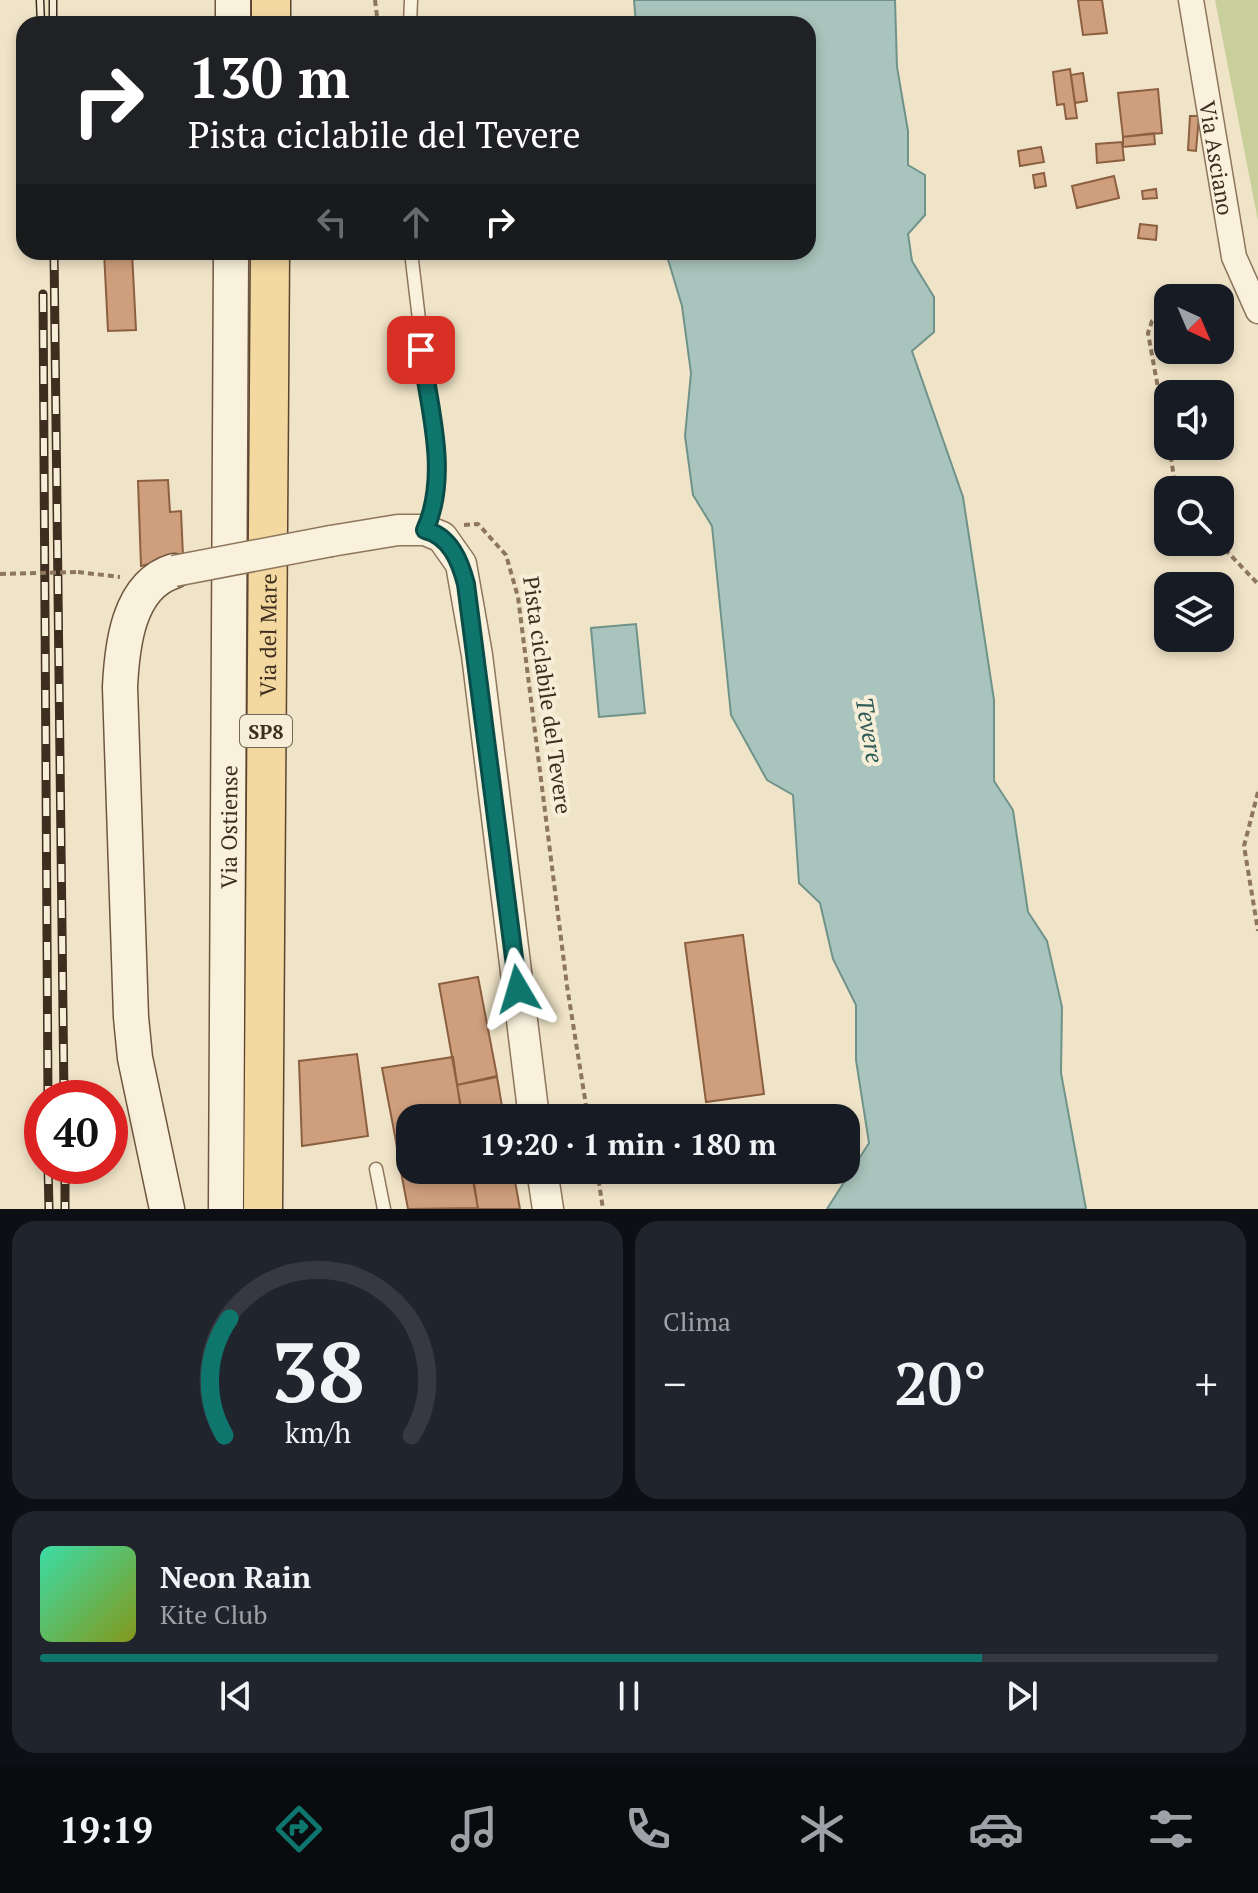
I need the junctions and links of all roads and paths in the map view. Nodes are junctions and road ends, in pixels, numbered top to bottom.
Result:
1 (1191, 0) edge
2 (231, 260) edge
3 (270, 260) edge
4 (412, 260) edge
5 (1234, 302) edge
6 (1255, 307) edge
7 (1154, 319) edge
8 (1156, 380) edge
9 (425, 530) junction
10 (1231, 556) edge
11 (174, 571) joint
12 (0, 574) edge
13 (130, 577) dead end
14 (1258, 584) edge
15 (1258, 792) edge
16 (1258, 931) edge
17 (532, 1104) edge
18 (586, 1104) edge
19 (376, 1169) dead end
20 (544, 1184) edge
21 (599, 1184) edge
22 (167, 1209) edge
23 (226, 1209) edge
24 (263, 1209) edge
25 (384, 1209) edge
26 (548, 1209) edge
27 (603, 1209) edge

1 - 6 street, Via Asciano
2 - 23 main road, Via Ostiense
3 - 24 main road, Via del Mare / SP8
4 - 9 lane
5 - 6 path
7 - 8 path
9 - 11 street, bridge
9 - 17 street
9 - 18 path, Pista ciclabile del Tevere
10 - 14 path
11 - 22 main road
12 - 13 path, bridge
15 - 16 path
19 - 25 lane
20 - 26 street
21 - 27 path

